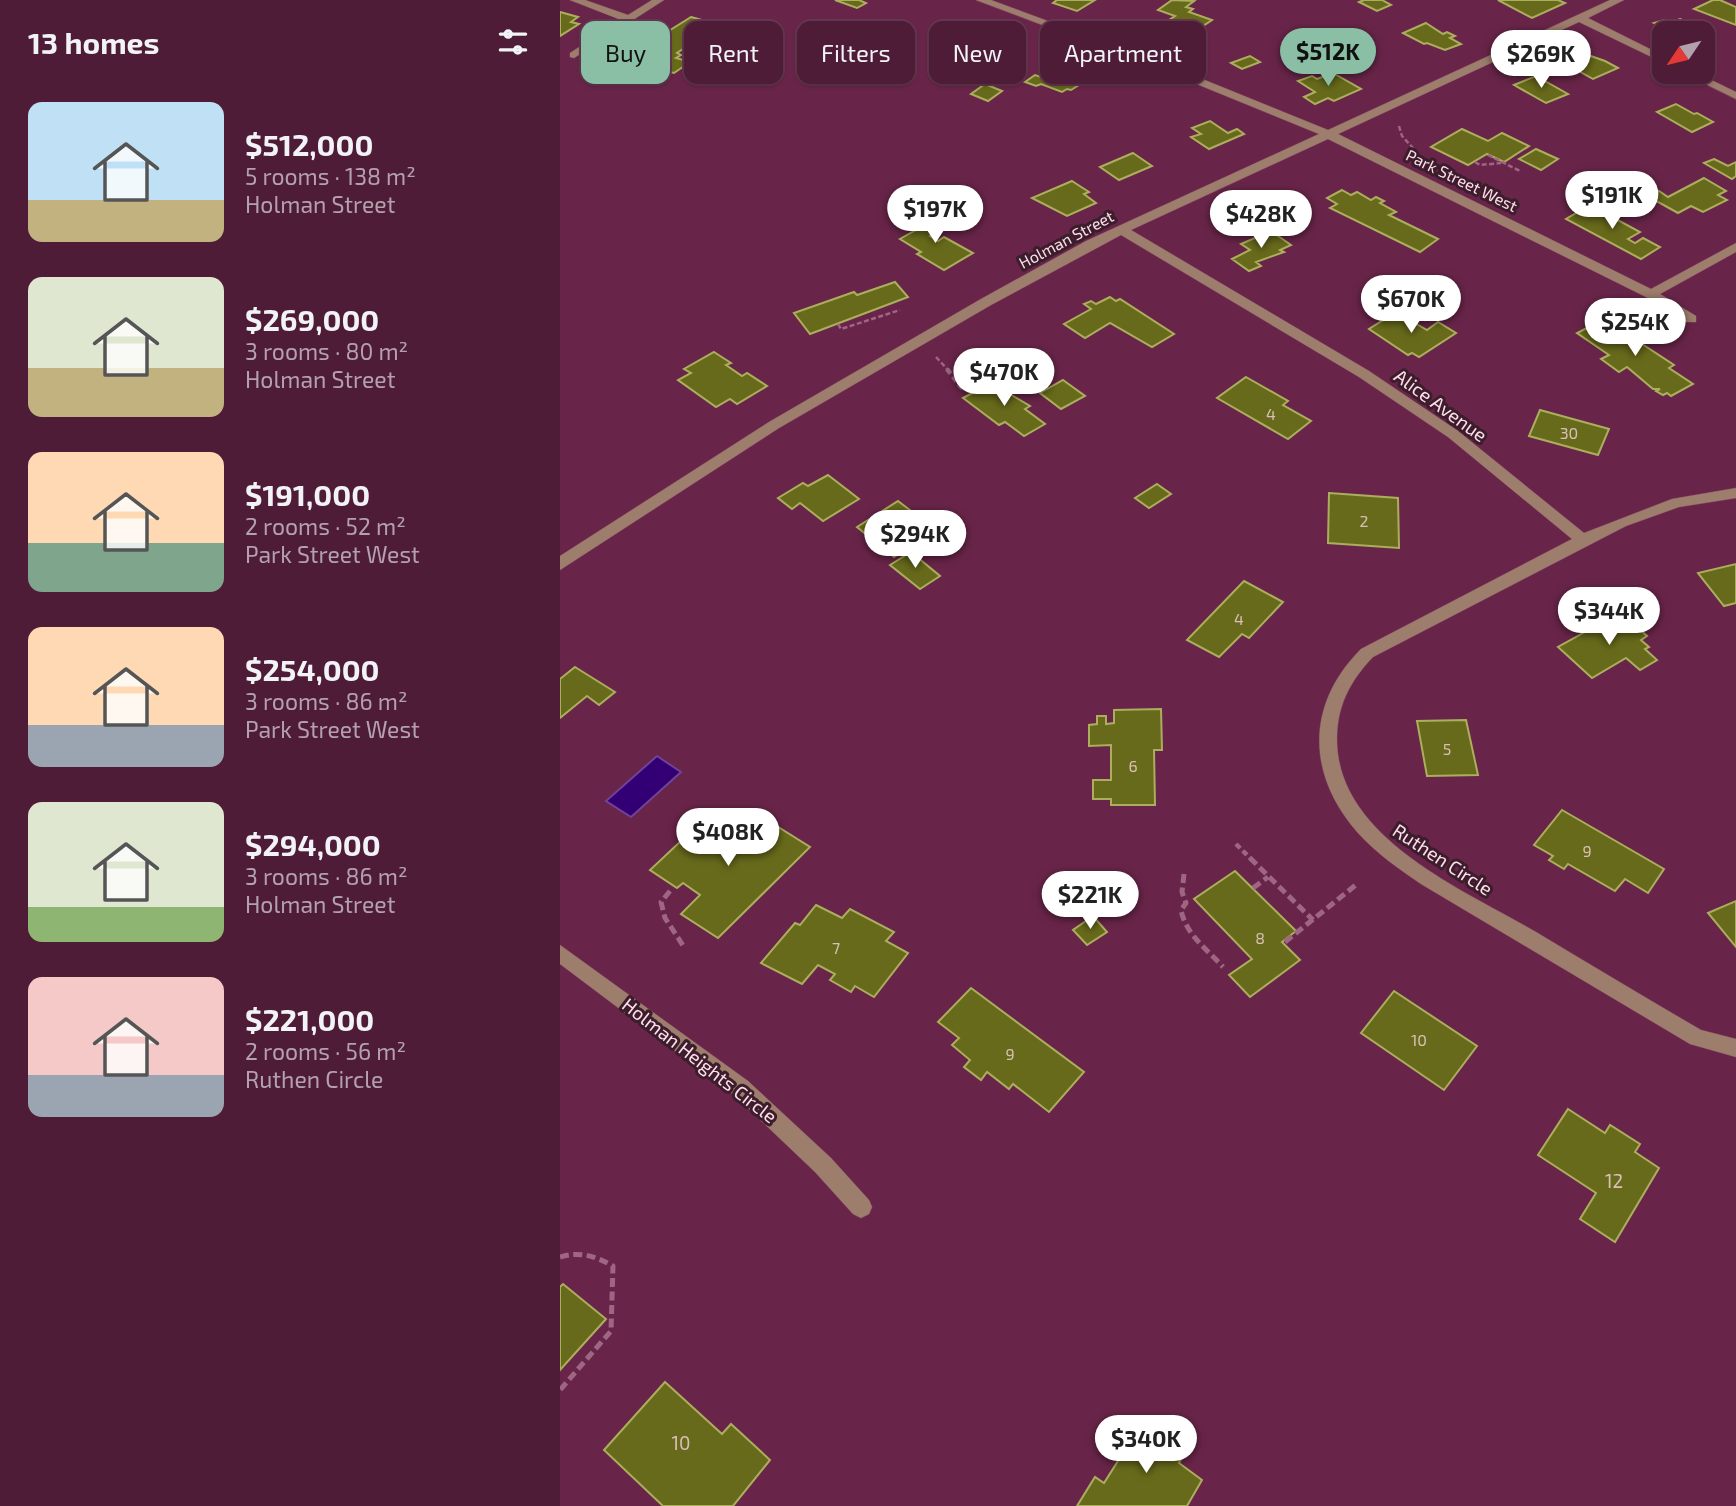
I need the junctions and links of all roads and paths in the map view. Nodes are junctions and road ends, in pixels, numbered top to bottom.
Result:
1 (575, 0) edge
2 (659, 0) edge
3 (981, 0) edge
4 (1619, 0) edge
5 (1579, 18) junction
6 (628, 19) junction
7 (1652, 54) edge
8 (574, 55) dead end
9 (1712, 84) edge
10 (1736, 96) edge
11 (1392, 122) dead end
12 (1328, 134) junction
13 (1416, 150) dead end
14 (1488, 155) dead end
15 (1475, 162) dead end
16 (1506, 163) junction
17 (1520, 171) dead end
18 (1121, 230) junction
19 (1736, 247) edge
20 (1651, 294) junction
21 (900, 310) dead end
22 (1691, 319) dead end
23 (838, 324) dead end
24 (933, 354) dead end
25 (964, 391) dead end
26 (1736, 493) edge
27 (1583, 540) junction
28 (560, 565) edge
29 (1236, 844) dead end
30 (1184, 874) dead end
31 (1268, 877) junction
32 (1357, 884) dead end
33 (1253, 888) dead end
34 (670, 891) dead end
35 (1313, 920) junction
36 (1286, 942) dead end
37 (684, 947) dead end
38 (560, 953) edge
39 (1223, 967) dead end
40 (1736, 1048) edge
41 (861, 1207) dead end
42 (560, 1257) edge
43 (560, 1390) edge

1 - 6 street
2 - 6 street
3 - 12 street, Park Street West
4 - 5 street, Holman Street
5 - 7 street
5 - 12 street, Holman Street
6 - 8 street
9 - 10 street
11 - 13 path
12 - 18 street, Holman Street
12 - 20 street, Park Street West
14 - 16 path
15 - 16 path
16 - 17 path
18 - 27 street, Alice Avenue
18 - 28 street, Holman Street
19 - 20 street
20 - 22 street, Park Street West
21 - 23 path
24 - 25 path
26 - 27 street, Ruthen Circle
27 - 40 street, Ruthen Circle
29 - 31 path
30 - 39 path
31 - 33 path
31 - 35 path
32 - 35 path
34 - 37 path
35 - 36 path
38 - 41 street, Holman Heights Circle
42 - 43 path

